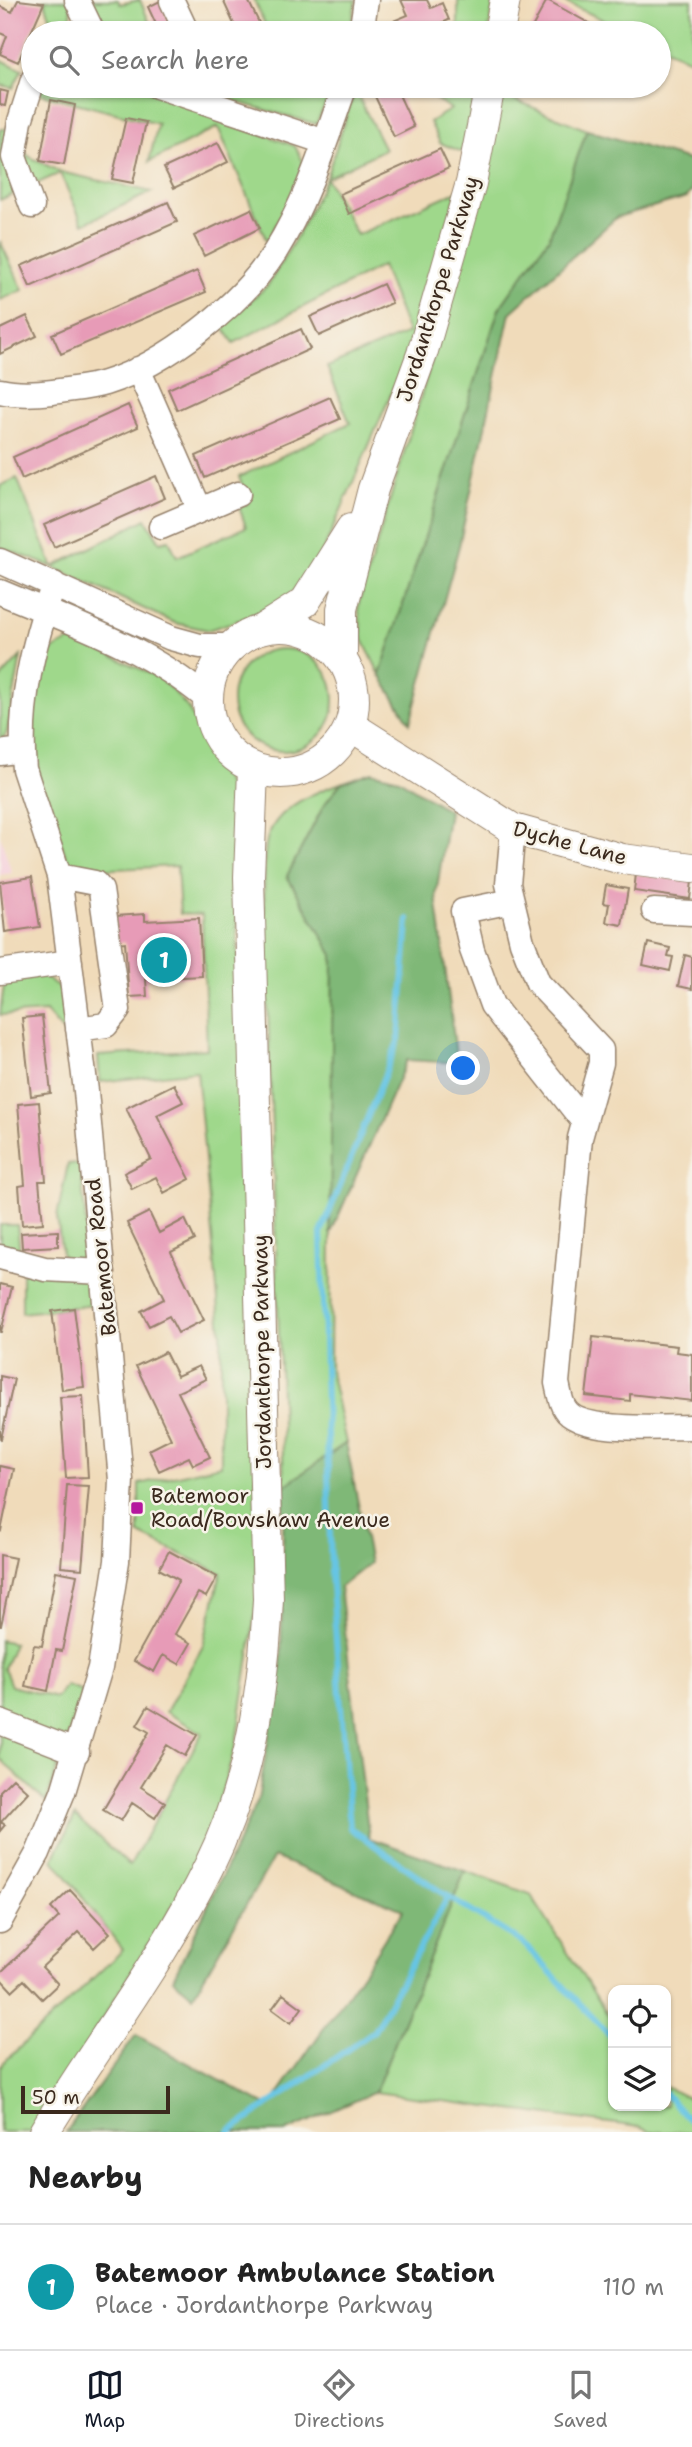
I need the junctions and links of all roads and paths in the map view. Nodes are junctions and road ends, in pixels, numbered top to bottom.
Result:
1 (77, 0) edge
2 (366, 0) edge
3 (505, 0) edge
4 (172, 1) edge
5 (84, 21) edge
6 (181, 21) edge
7 (363, 21) edge
8 (501, 21) edge
9 (22, 98) edge
10 (215, 98) edge
11 (341, 98) edge
12 (488, 98) edge
13 (10, 119) edge
14 (325, 142) junction
15 (32, 206) dead end
16 (138, 369) junction
17 (0, 391) edge
18 (373, 489) junction
19 (238, 494) dead end
20 (200, 510) junction
21 (162, 527) dead end
22 (0, 561) edge
23 (54, 584) junction
24 (0, 592) edge
25 (45, 611) junction
26 (264, 628) junction
27 (232, 646) junction
28 (342, 658) junction
29 (206, 698) junction
30 (351, 726) junction
31 (11, 751) edge
32 (253, 769) junction
33 (513, 829) junction
34 (692, 869) edge
35 (59, 876) junction
36 (512, 901) junction
37 (654, 911) dead end
38 (692, 913) edge
39 (71, 962) junction
40 (0, 972) edge
41 (78, 1028) junction
42 (584, 1122) junction
43 (0, 1256) edge
44 (103, 1272) junction
45 (692, 1427) edge
46 (0, 1722) edge
47 (78, 1752) junction
48 (0, 1921) edge
49 (44, 2132) edge

1 - 5 street
2 - 7 street
3 - 8 main road
4 - 6 street
9 - 13 street
10 - 14 street
11 - 14 street
12 - 18 main road, Jordanthorpe Parkway
13 - 15 street
14 - 16 street
16 - 17 street
16 - 20 street
18 - 26 main road, Jordanthorpe Parkway
18 - 28 main road, Jordanthorpe Parkway
19 - 20 street
20 - 21 street
22 - 23 street
23 - 25 street, Batemoor Road
23 - 27 street
24 - 25 street
25 - 29 street
25 - 31 street, Batemoor Road
26 - 27 main road
26 - 28 main road
27 - 29 main road
28 - 30 main road
29 - 32 main road
30 - 32 main road
30 - 33 main road, Dyche Lane
31 - 35 street, Batemoor Road
32 - 49 main road, Jordanthorpe Parkway
33 - 34 main road, Dyche Lane
33 - 36 street
35 - 39 street, Batemoor Road
35 - 41 street
36 - 42 street
36 - 42 street
37 - 38 street
39 - 40 street
39 - 41 street, Batemoor Road
41 - 44 street, Batemoor Road
42 - 45 street
43 - 44 street
44 - 47 street, Batemoor Road
46 - 47 street
47 - 48 street, Batemoor Road

